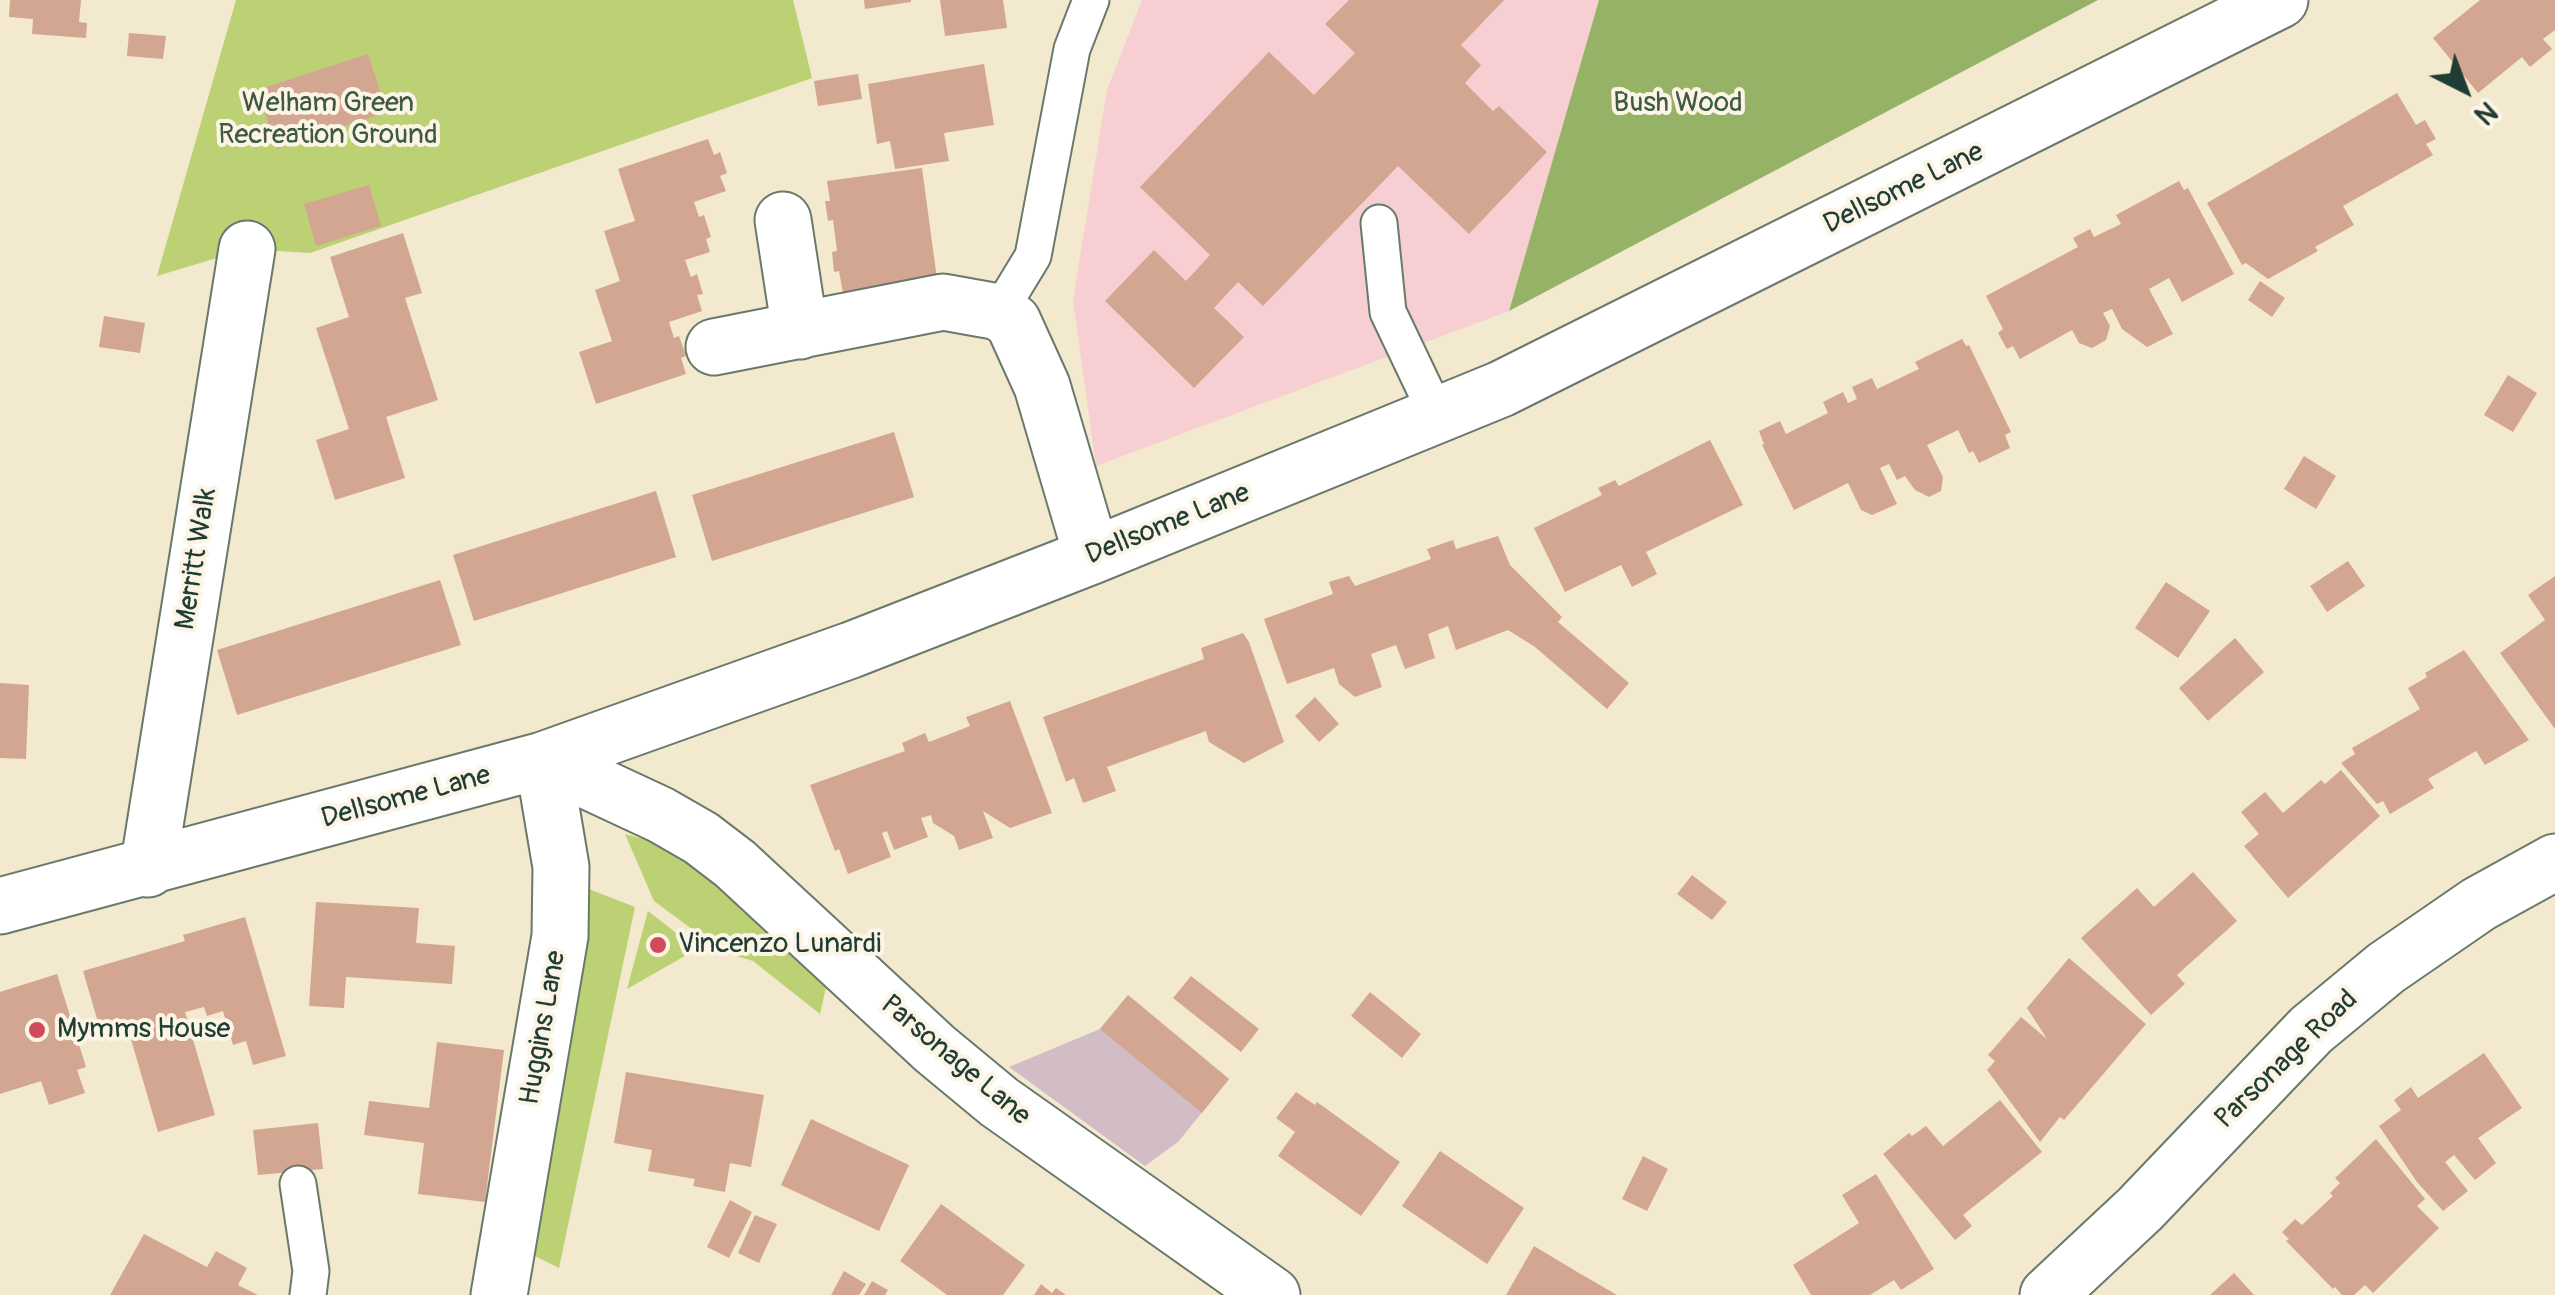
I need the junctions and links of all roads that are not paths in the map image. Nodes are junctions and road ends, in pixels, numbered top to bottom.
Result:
1 (1090, 0) edge
2 (2280, 0) edge
3 (783, 220) dead end
4 (1379, 223) dead end
5 (247, 249) dead end
6 (999, 312) junction
7 (800, 331) junction
8 (714, 347) dead end
9 (1438, 417) junction
10 (1092, 556) junction
11 (543, 760) junction
12 (2555, 862) edge
13 (148, 869) junction
14 (0, 906) edge
15 (298, 1184) dead end
16 (308, 1295) edge
17 (499, 1295) edge
18 (1272, 1295) edge
19 (2048, 1295) edge

1 - 6 lane
2 - 9 street, Dellsome Lane
3 - 7 street
4 - 9 lane
5 - 13 street, Merritt Walk
6 - 7 street
6 - 10 street
7 - 8 street
9 - 10 street, Dellsome Lane
10 - 11 street, Dellsome Lane
11 - 13 street, Dellsome Lane
11 - 17 street, Huggins Lane
11 - 18 street, Parsonage Lane
12 - 19 street, Parsonage Road
13 - 14 street, Dellsome Lane
15 - 16 lane

